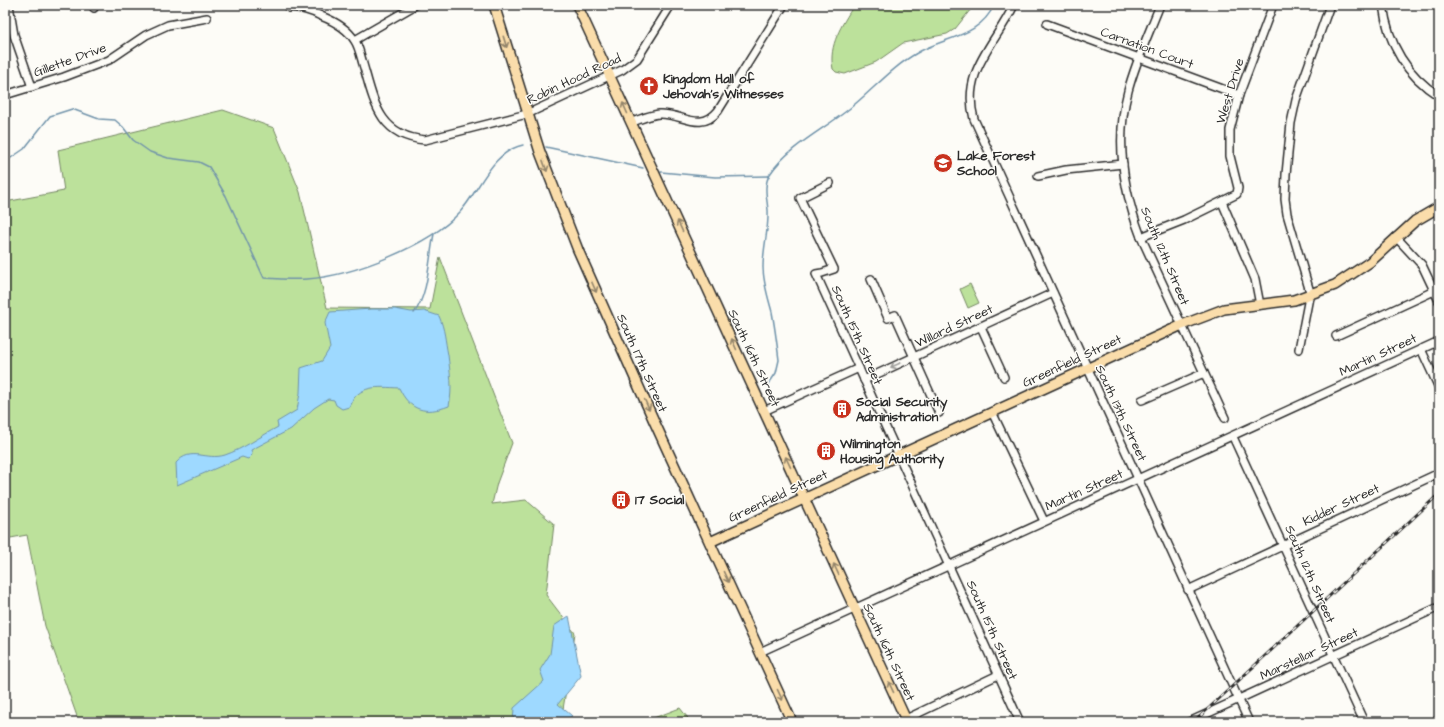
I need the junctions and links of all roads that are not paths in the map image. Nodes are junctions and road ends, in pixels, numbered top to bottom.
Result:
1 (9, 5) edge
2 (494, 5) edge
3 (577, 5) edge
4 (671, 5) edge
5 (784, 5) edge
6 (1014, 5) edge
7 (1160, 5) edge
8 (1273, 5) edge
9 (1330, 5) edge
10 (1384, 5) edge
11 (414, 6) edge
12 (289, 8) dead end
13 (207, 18) dead end
14 (1047, 24) dead end
15 (355, 40) junction
16 (1139, 58) junction
17 (610, 75) junction
18 (32, 87) junction
19 (5, 94) edge
20 (1239, 94) junction
21 (1439, 96) edge
22 (527, 114) junction
23 (632, 122) junction
24 (1123, 164) junction
25 (1038, 176) dead end
26 (830, 183) dead end
27 (1222, 202) junction
28 (1439, 207) edge
29 (1141, 236) junction
30 (1396, 237) junction
31 (871, 279) dead end
32 (1434, 291) junction
33 (1053, 293) junction
34 (1309, 295) junction
35 (1439, 301) edge
36 (1260, 305) junction
37 (1182, 325) junction
38 (981, 327) junction
39 (1336, 336) dead end
40 (1439, 341) edge
41 (1299, 349) dead end
42 (1421, 349) junction
43 (914, 357) junction
44 (859, 368) junction
45 (1088, 369) junction
46 (1204, 373) junction
47 (1004, 377) dead end
48 (864, 380) junction
49 (1439, 388) edge
50 (1142, 400) dead end
51 (764, 411) junction
52 (992, 412) junction
53 (939, 413) dead end
54 (1225, 418) dead end
55 (1233, 437) junction
56 (898, 456) junction
57 (1439, 473) edge
58 (1138, 479) junction
59 (804, 498) junction
60 (1044, 521) junction
61 (710, 542) junction
62 (1284, 544) junction
63 (949, 565) junction
64 (1188, 590) junction
65 (1439, 607) edge
66 (855, 609) junction
67 (760, 652) junction
68 (1334, 656) junction
69 (998, 675) junction
70 (1239, 699) junction
71 (906, 720) edge
72 (792, 722) edge
73 (1020, 722) edge
74 (1189, 722) edge
75 (1250, 722) edge
76 (1364, 722) edge

1 - 18 street
2 -> 22 main road, South 17th Street
3 - 17 main road, South 16th Street
4 - 17 street, Robin Hood Road
5 - 23 street
6 - 33 street, South 13th Street
7 - 16 street, South 12th Street
8 - 20 street, West Drive
9 - 34 street
10 - 21 street
11 - 15 street
12 - 15 street
13 - 18 street, Gillette Drive
14 - 16 street, Carnation Court
15 - 22 street, Robin Hood Road
16 - 20 street, Carnation Court
16 - 24 street, South 12th Street
17 - 22 street, Robin Hood Road
23 -> 17 main road, South 16th Street
18 - 19 street, Gillette Drive
20 - 27 street, West Drive
22 -> 61 main road, South 17th Street
51 -> 23 main road, South 16th Street
24 - 25 street
24 - 29 street, South 12th Street
26 - 44 street, South 15th Street
27 - 29 street
27 - 36 street
28 - 30 main road, Greenfield Street
29 - 37 street, South 12th Street
30 - 32 street
30 - 34 main road, Greenfield Street
31 - 43 street
32 - 35 street
32 - 39 street
33 - 38 street, Willard Street
33 - 45 street, South 13th Street
34 - 36 main road, Greenfield Street
34 - 41 street
36 - 37 main road, Greenfield Street
37 - 45 main road, Greenfield Street
37 - 46 street, South 12th Street
38 - 43 street, Willard Street
38 - 47 street
40 - 42 street, Martin Street
42 - 49 street
42 - 55 street, Martin Street
43 -> 48 street, Willard Street
43 - 53 street
44 - 48 street, South 15th Street
44 - 51 street
45 - 52 main road, Greenfield Street
45 - 58 street, South 13th Street
46 - 50 street
46 - 54 street, South 12th Street
48 - 56 street, South 15th Street
59 -> 51 main road, South 16th Street
52 - 56 main road, Greenfield Street
52 - 60 street
55 - 58 street, Martin Street
55 - 62 street, South 12th Street
56 - 59 main road, Greenfield Street
56 - 63 street, South 15th Street
57 - 62 street, Kidder Street
58 - 60 street, Martin Street
58 - 64 street, South 13th Street
59 - 61 main road, Greenfield Street
66 -> 59 main road, South 16th Street
60 - 63 street, Martin Street
61 -> 67 main road, South 17th Street
62 - 64 street, Kidder Street
62 - 68 street, South 12th Street
63 - 66 street, Martin Street
63 - 69 street, South 15th Street
64 - 70 street, South 13th Street
65 - 68 street, Marstellar Street
66 - 67 street, Martin Street
71 -> 66 main road, South 16th Street
67 -> 72 main road, South 17th Street
68 - 70 street, Marstellar Street
68 - 76 street, South 12th Street
69 - 71 street
69 - 73 street, South 15th Street
70 - 74 street, Marstellar Street
70 - 75 street, South 13th Street

